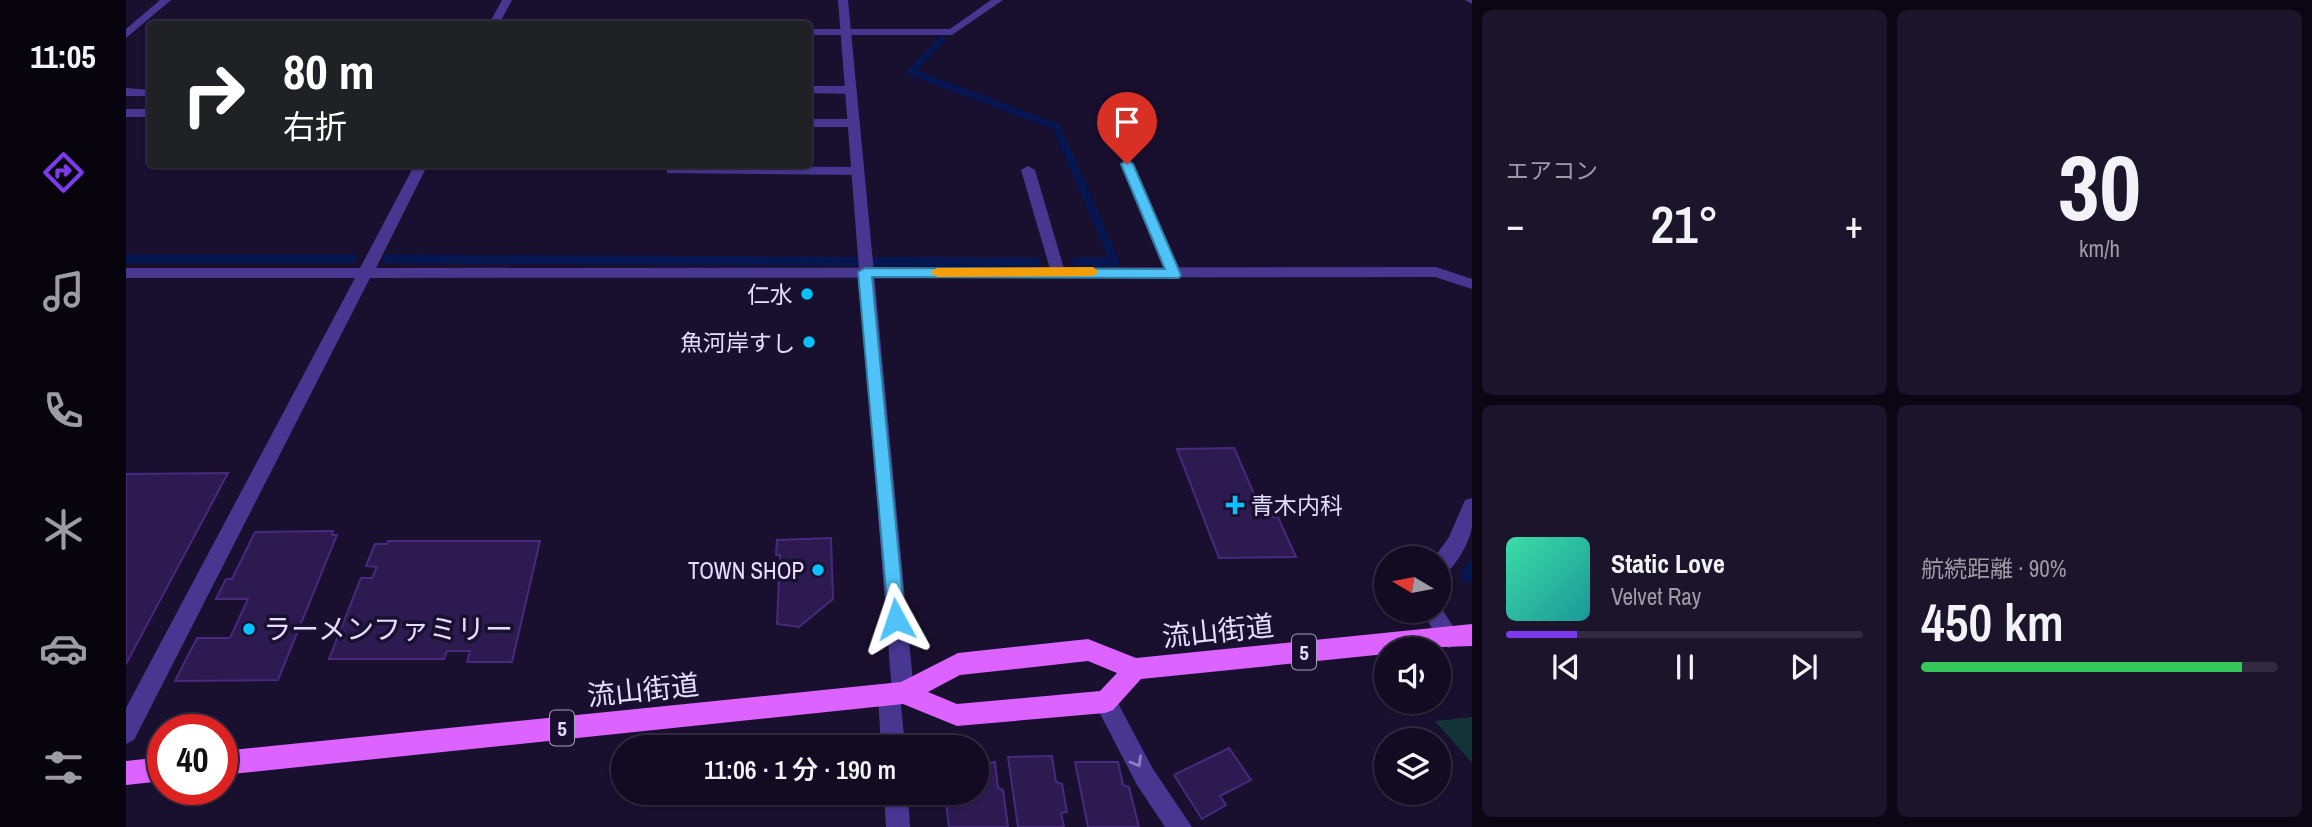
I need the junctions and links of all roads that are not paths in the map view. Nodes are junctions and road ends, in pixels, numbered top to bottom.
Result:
1 (166, 0) edge
2 (507, 0) edge
3 (844, 0) edge
4 (998, 0) edge
5 (496, 21) edge
6 (812, 32) edge
7 (846, 32) junction
8 (127, 33) edge
9 (147, 33) edge
10 (812, 89) edge
11 (851, 90) junction
12 (126, 92) edge
13 (147, 93) edge
14 (126, 113) edge
15 (147, 113) edge
16 (812, 123) edge
17 (854, 123) junction
18 (1127, 164) dead end
19 (420, 168) edge
20 (672, 170) dead end
21 (1028, 170) dead end
22 (857, 171) junction
23 (865, 272) junction
24 (1058, 272) junction
25 (126, 273) edge
26 (366, 274) junction
27 (1174, 275) junction
28 (1472, 284) edge
29 (1472, 506) edge
30 (1451, 550) edge
31 (1440, 623) edge
32 (1472, 635) edge
33 (1449, 637) joint
34 (1374, 645) edge
35 (1136, 670) junction
36 (896, 694) junction
37 (1105, 702) junction
38 (126, 732) edge
39 (894, 735) edge
40 (238, 761) edge
41 (147, 771) edge
42 (126, 773) edge
43 (897, 805) edge
44 (898, 827) edge
45 (1180, 827) edge

1 - 8 street
2 - 5 street
3 - 7 street
4 - 7 street
6 - 7 street
7 - 11 street
8 - 9 street
10 - 11 street
11 - 17 street
12 - 13 street
14 - 15 street
16 - 17 street
17 - 22 street
18 - 27 street
19 - 26 street
20 - 22 street
21 - 24 street
22 - 23 street
23 - 24 street
23 - 26 street
23 - 36 street
24 - 27 street
25 - 26 street
26 - 38 street
27 - 28 street
29 - 30 street
31 - 33 street
32 - 33 main road, 流山街道 / 5
34 - 35 main road, 流山街道 / 5
35 - 36 main road, 流山街道 / 5
35 - 37 main road, 流山街道
36 - 37 main road, 流山街道 / 5
36 - 39 street
36 - 40 main road, 流山街道 / 5
37 -> 45 street
41 - 42 main road
43 - 44 street

